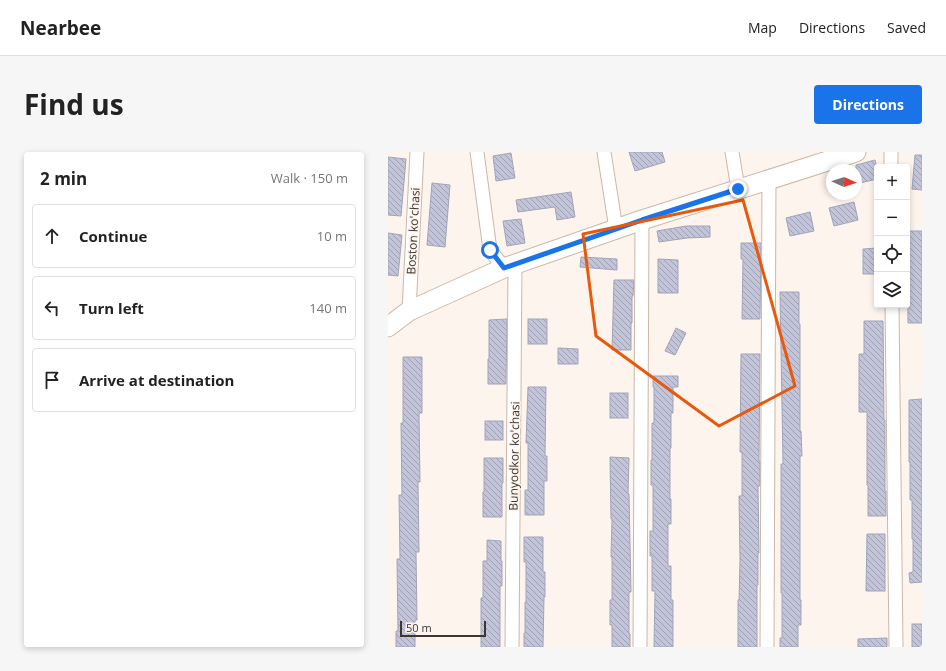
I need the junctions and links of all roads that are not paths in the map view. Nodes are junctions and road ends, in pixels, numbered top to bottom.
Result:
1 (417, 152) edge
2 (477, 152) edge
3 (604, 152) edge
4 (732, 152) edge
5 (856, 152) edge
6 (891, 152) edge
7 (891, 164) edge
8 (769, 180) junction
9 (738, 189) junction
10 (642, 220) junction
11 (616, 229) junction
12 (510, 266) junction
13 (892, 308) edge
14 (408, 311) junction
15 (388, 327) edge
16 (512, 647) edge
17 (640, 647) edge
18 (767, 647) edge
19 (896, 647) edge

1 - 14 street, Boston ko'chasi
2 - 12 street
3 - 11 street
4 - 9 street
5 - 8 street
6 - 7 street
8 - 9 street
8 - 18 street
9 - 10 street
10 - 11 street
10 - 17 street
11 - 12 street
12 - 14 street
12 - 16 street, Bunyodkor ko'chasi
13 - 19 street
14 - 15 street

